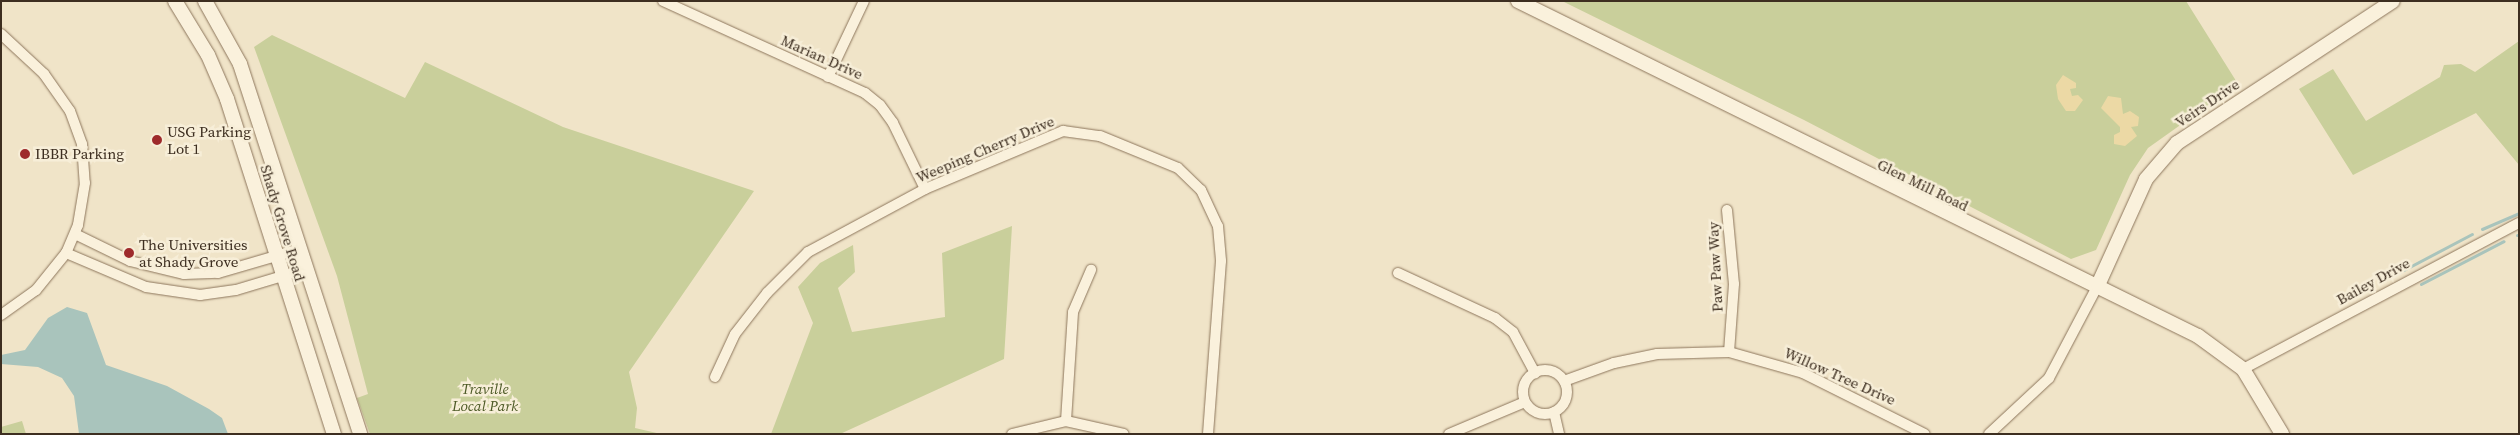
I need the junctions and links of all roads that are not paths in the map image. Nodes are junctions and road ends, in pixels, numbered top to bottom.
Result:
1 (174, 1) edge
2 (205, 1) edge
3 (663, 1) edge
4 (864, 1) edge
5 (1518, 1) edge
6 (2393, 1) edge
7 (1, 34) edge
8 (828, 77) junction
9 (925, 189) junction
10 (1727, 210) dead end
11 (2519, 223) edge
12 (75, 234) junction
13 (300, 249) junction
14 (66, 253) junction
15 (276, 257) junction
16 (306, 269) junction
17 (1091, 270) dead end
18 (1398, 273) dead end
19 (282, 277) junction
20 (2098, 285) junction
21 (1, 315) edge
22 (1730, 352) junction
23 (2243, 369) junction
24 (1535, 373) junction
25 (715, 377) dead end
26 (1564, 381) junction
27 (1525, 402) junction
28 (1554, 412) junction
29 (1066, 421) junction
30 (334, 434) edge
31 (360, 434) edge
32 (1012, 434) edge
33 (1124, 434) edge
34 (1208, 434) edge
35 (1449, 434) edge
36 (1559, 434) edge
37 (1925, 434) edge
38 (1989, 434) edge
39 (2282, 434) edge

1 - 15 main road, Shady Grove Road
2 - 13 main road, Shady Grove Road
3 - 8 street, Marian Drive
4 - 8 street
5 - 20 main road, Glen Mill Road
6 - 20 main road, Veirs Drive
7 - 12 street
8 - 9 street, Marian Drive
9 - 25 street, Weeping Cherry Drive
9 - 34 street, Weeping Cherry Drive
10 - 22 street, Paw Paw Way
11 - 23 street, Bailey Drive
12 - 14 street
12 - 15 street
13 - 15 street
13 - 16 main road, Shady Grove Road
14 - 19 street
14 - 21 street
15 - 19 main road, Shady Grove Road
16 - 19 street
16 - 31 main road, Shady Grove Road
17 - 29 street
18 - 24 street
19 - 30 main road, Shady Grove Road
20 - 23 main road, Glen Mill Road
20 - 38 street
22 - 26 street, Willow Tree Drive
22 - 37 street, Willow Tree Drive
23 - 39 main road, Glen Mill Road
24 - 26 street
24 - 27 street
26 - 28 street
27 - 28 street
27 - 35 street
28 - 36 street
29 - 32 street
29 - 33 street

